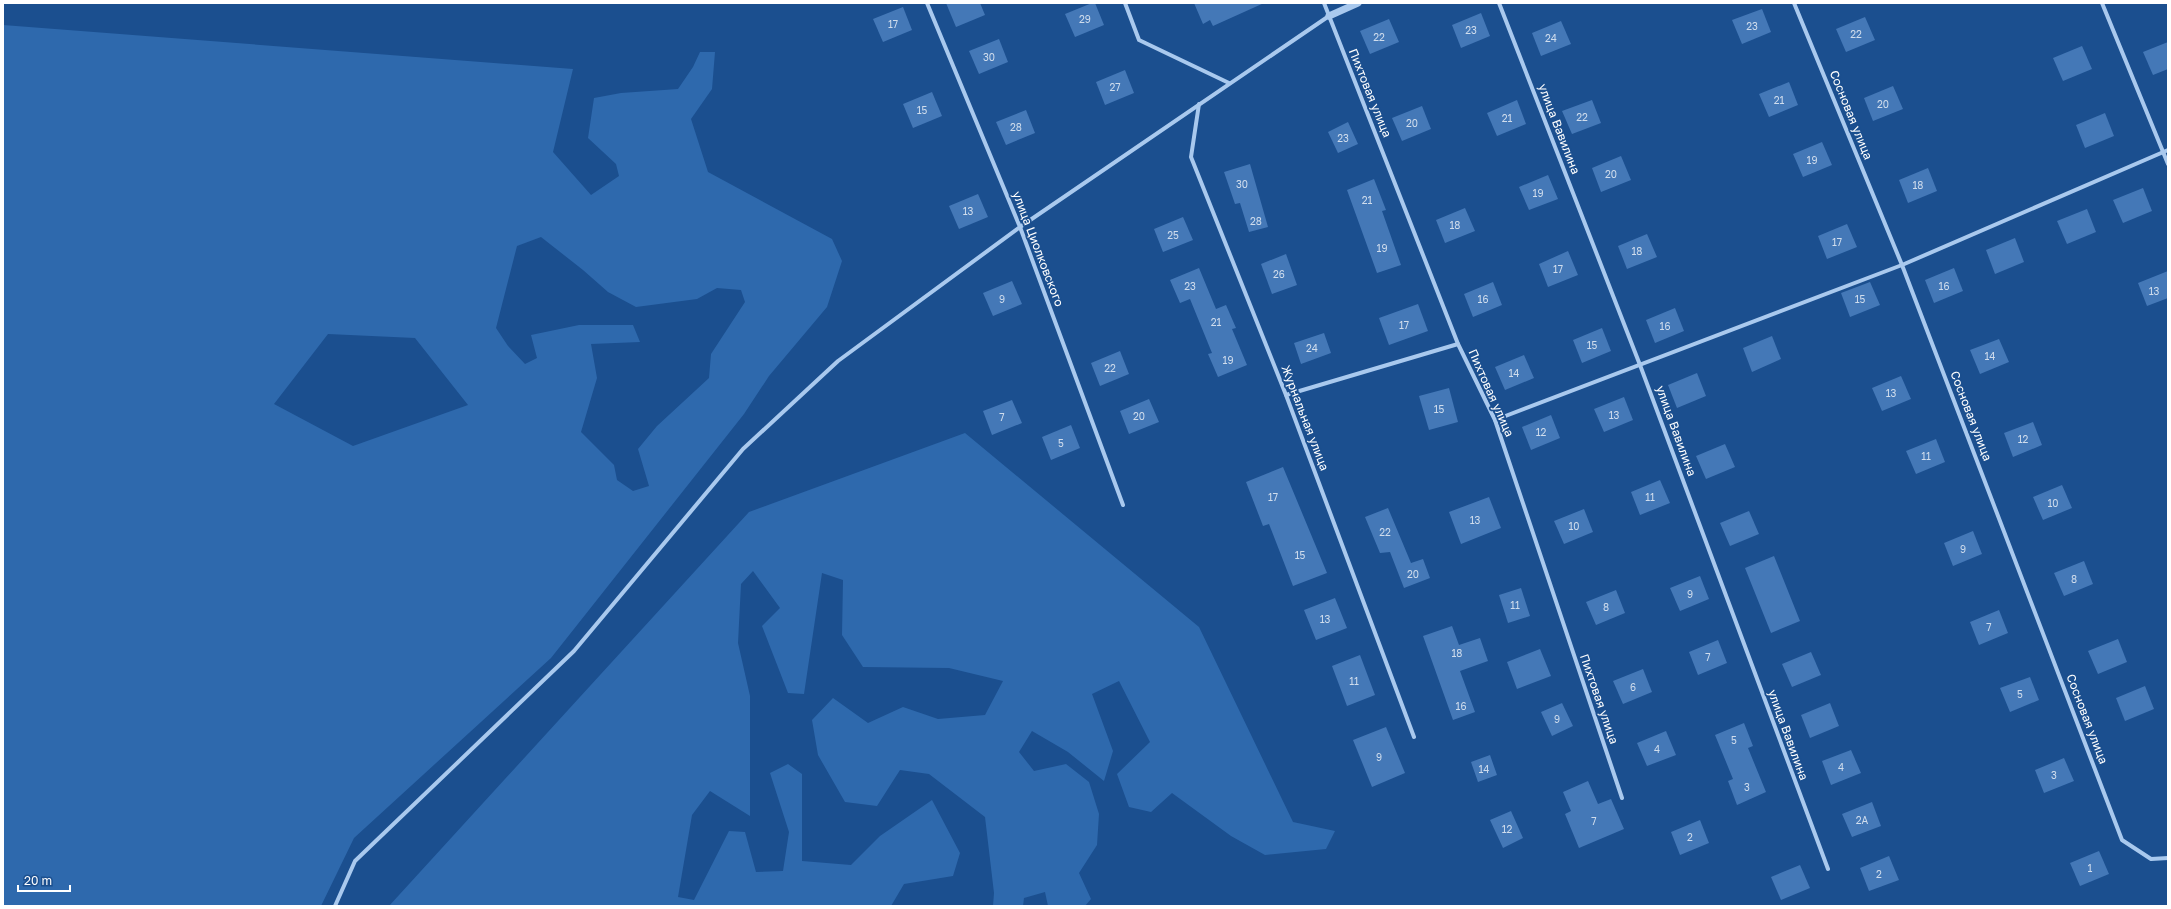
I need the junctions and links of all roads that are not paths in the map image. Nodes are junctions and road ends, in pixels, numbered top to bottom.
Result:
1 (927, 3) edge
2 (1125, 3) edge
3 (1324, 3) edge
4 (1358, 3) edge
5 (1499, 3) edge
6 (1794, 3) edge
7 (2102, 3) edge
8 (1329, 16) junction
9 (1229, 83) junction
10 (1199, 104) junction
11 (2168, 150) edge
12 (2163, 152) junction
13 (2168, 164) edge
14 (1020, 227) junction
15 (1902, 265) junction
16 (1458, 344) junction
17 (1640, 365) junction
18 (1286, 395) junction
19 (1495, 420) junction
20 (1123, 505) dead end
21 (1414, 737) dead end
22 (1622, 798) dead end
23 (2168, 858) edge
24 (1828, 869) dead end
25 (335, 906) edge

1 - 14 street, улица Циолковского
2 - 9 street
3 - 8 street, Пихтовая улица
4 - 8 street
5 - 17 street, улица Вавилина
6 - 15 street, Сосновая улица
7 - 12 street
8 - 9 street
8 - 16 street, Пихтовая улица
9 - 10 street
10 - 14 street
10 - 18 street, Журнальная улица
11 - 12 street
12 - 13 street
12 - 15 street
14 - 20 street, улица Циолковского
14 - 25 street
15 - 17 street
15 - 23 street, Сосновая улица
16 - 18 street
16 - 19 street, Пихтовая улица
17 - 19 street
17 - 24 street, улица Вавилина
18 - 21 street, Журнальная улица
19 - 22 street, Пихтовая улица

